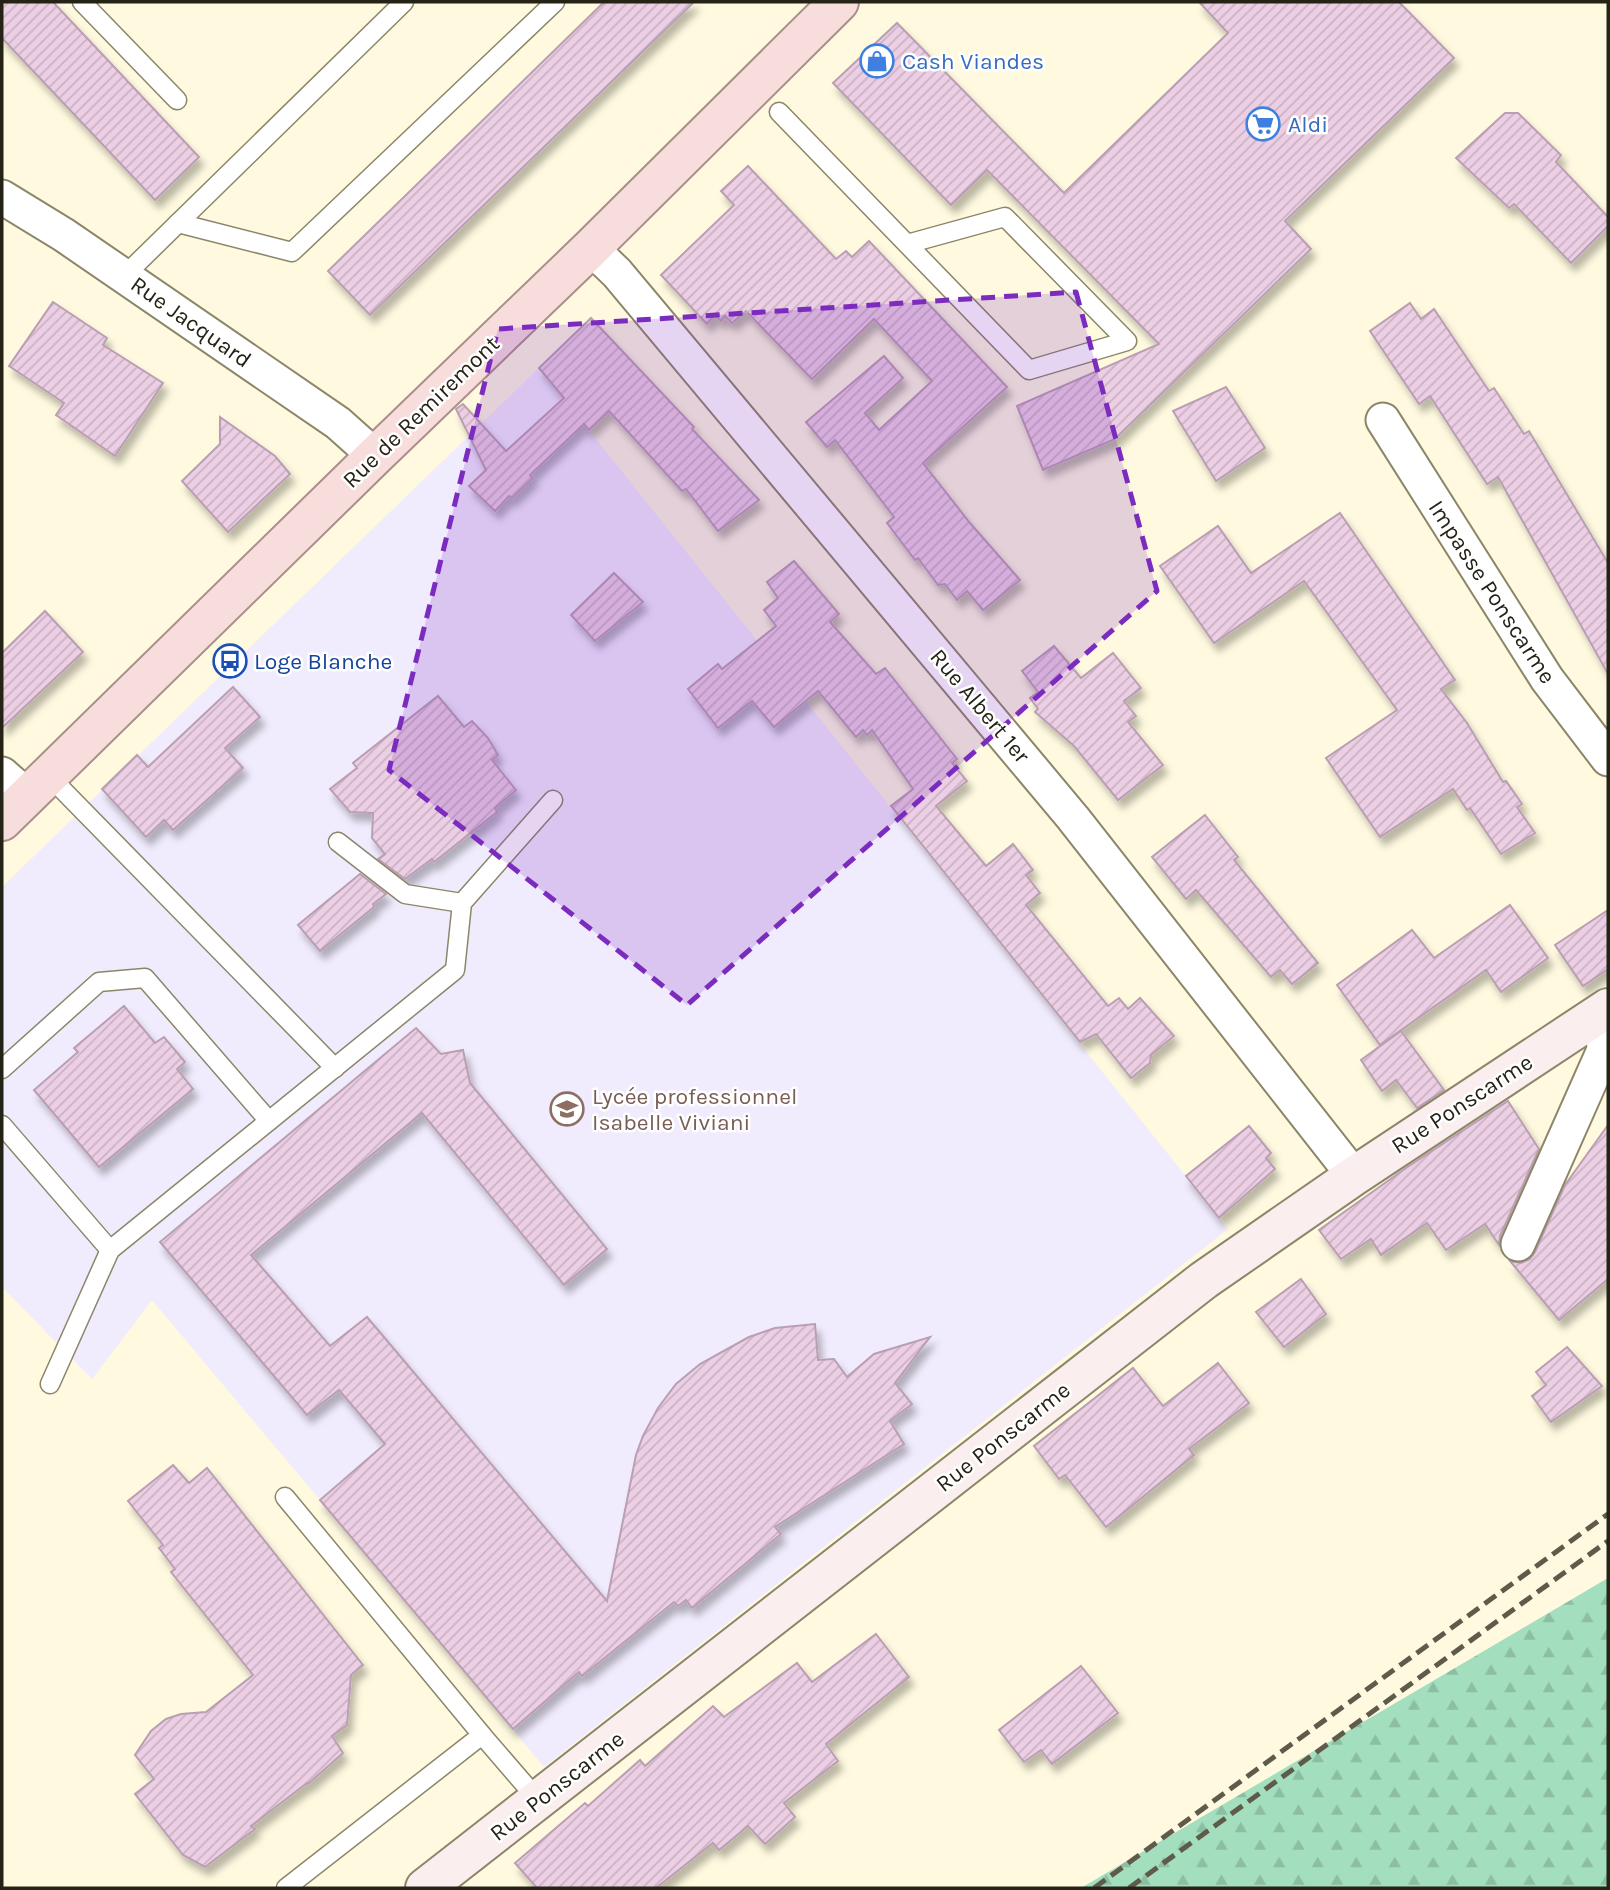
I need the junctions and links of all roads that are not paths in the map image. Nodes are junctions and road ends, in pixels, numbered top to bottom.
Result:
1 (82, 2) edge
2 (404, 2) edge
3 (555, 2) edge
4 (839, 2) edge
5 (177, 100) dead end
6 (779, 112) dead end
7 (2, 197) edge
8 (178, 223) junction
9 (907, 244) junction
10 (591, 248) junction
11 (124, 276) junction
12 (1383, 420) dead end
13 (375, 456) junction
14 (1608, 759) edge
15 (20, 792) edge
16 (553, 800) dead end
17 (338, 842) dead end
18 (462, 903) junction
19 (1605, 1010) edge
20 (335, 1068) junction
21 (2, 1069) edge
22 (269, 1121) junction
23 (2, 1125) edge
24 (1354, 1176) junction
25 (1518, 1244) dead end
26 (110, 1250) junction
27 (50, 1384) dead end
28 (285, 1497) dead end
29 (482, 1735) junction
30 (538, 1800) junction
31 (286, 1888) edge
32 (425, 1888) edge

1 - 5 lane
2 - 8 lane
3 - 8 lane
4 - 10 main road, Rue de Remiremont
6 - 9 lane
7 - 11 street, Rue Jacquard
8 - 11 lane
9 - 9 lane
10 - 13 main road, Rue de Remiremont
10 - 24 street, Rue Albert 1er
11 - 13 street, Rue Jacquard
12 - 14 street, Impasse Ponscarme
13 - 15 main road, Rue de Remiremont
15 - 20 lane
16 - 18 lane
17 - 18 lane
18 - 20 lane
19 - 24 street, Rue Ponscarme
19 - 25 street, Rue Ponscarme
20 - 22 lane
21 - 22 lane
22 - 26 lane
23 - 26 lane
24 - 30 street, Rue Ponscarme
26 - 27 lane
28 - 29 lane
29 - 30 lane
29 - 31 lane
30 - 32 street, Rue Ponscarme

